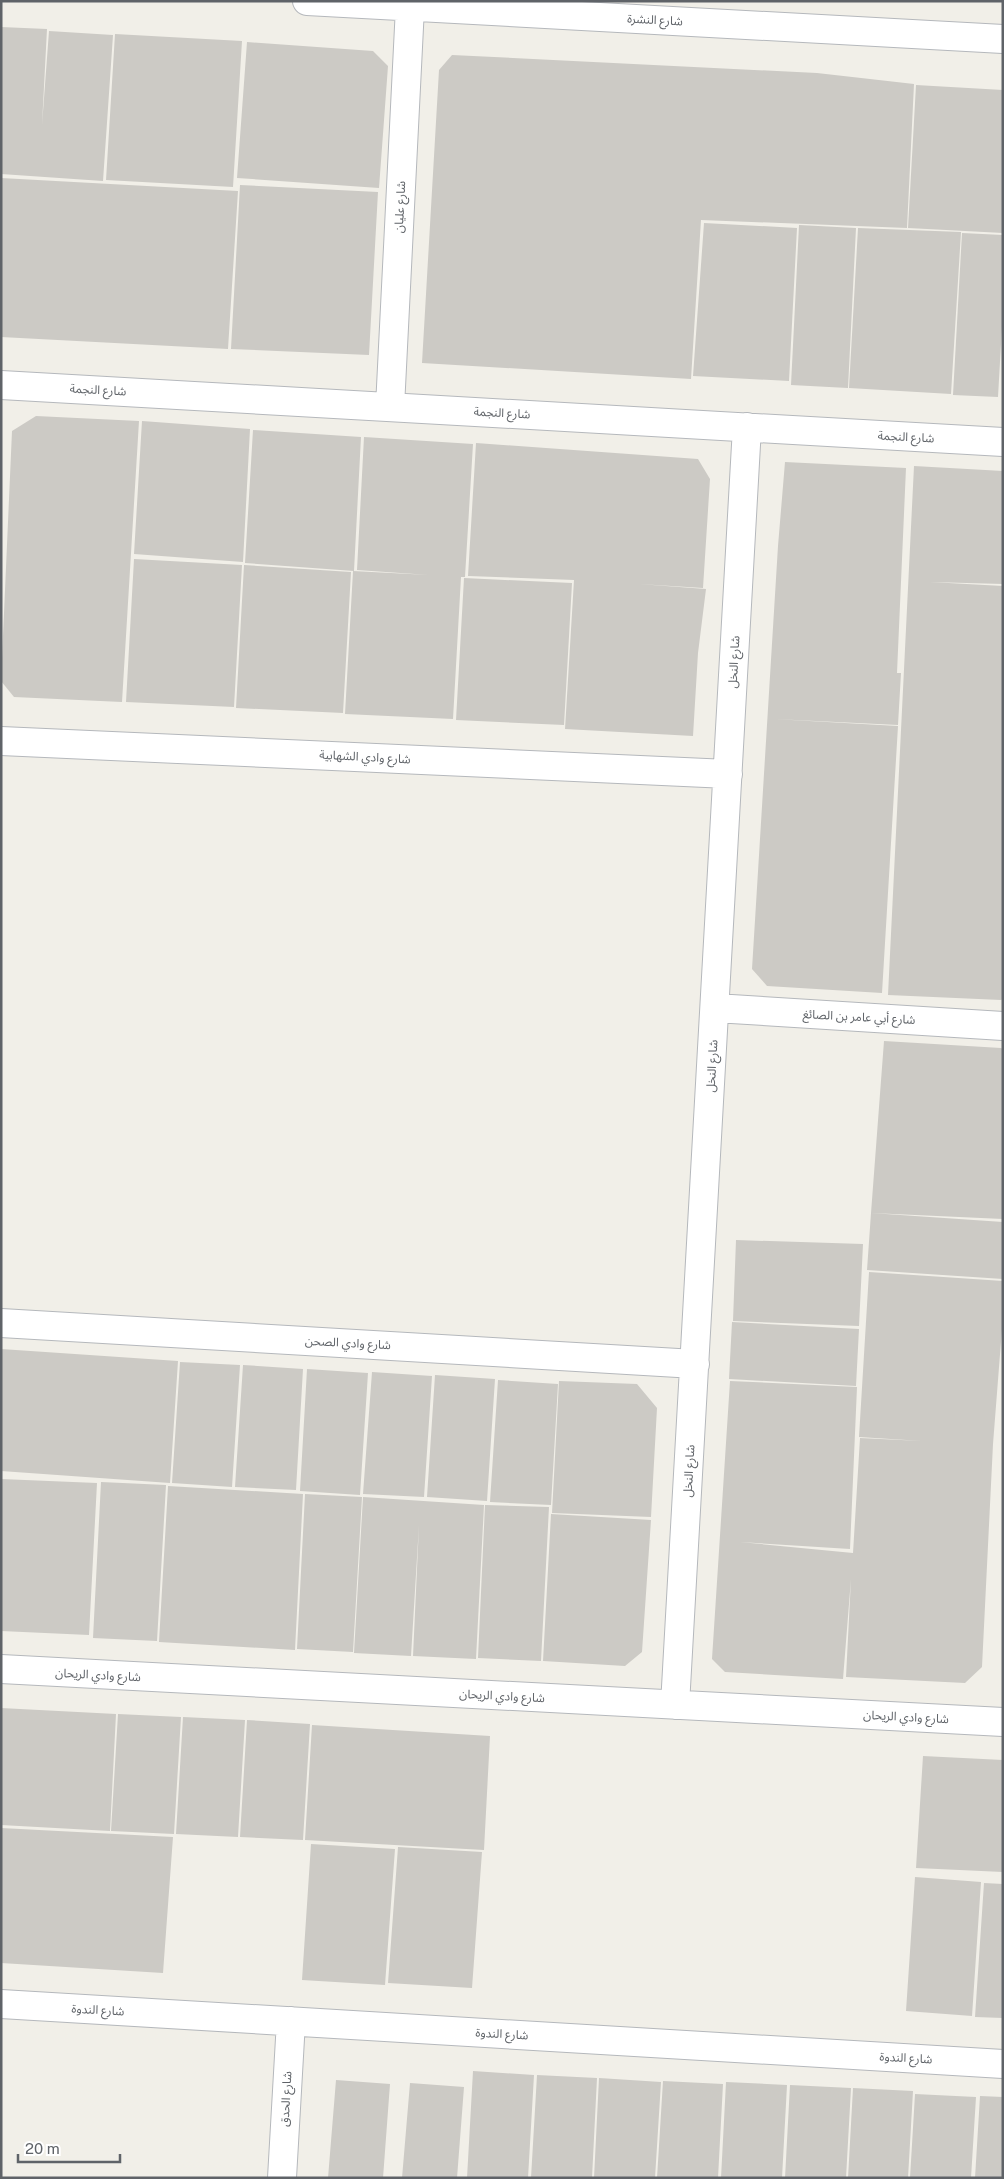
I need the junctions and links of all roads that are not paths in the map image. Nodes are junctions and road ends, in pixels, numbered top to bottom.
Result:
1 (307, 1) edge
2 (410, 7) junction
3 (1003, 39) edge
4 (1, 385) edge
5 (390, 407) junction
6 (747, 427) junction
7 (1003, 442) edge
8 (1, 740) edge
9 (728, 774) junction
10 (715, 1008) junction
11 (1003, 1026) edge
12 (1, 1323) edge
13 (695, 1364) junction
14 (1, 1669) edge
15 (676, 1705) junction
16 (1003, 1722) edge
17 (1, 2004) edge
18 (291, 2021) junction
19 (1003, 2064) edge
20 (282, 2178) edge

1 - 2 street, شارع النشرة
2 - 3 street, شارع النشرة
2 - 5 street, شارع عليان
4 - 5 street, شارع النجمة
5 - 6 street, شارع النجمة
6 - 7 street, شارع النجمة
6 - 9 street, شارع النخل
8 - 9 street, شارع وادي الشهابية
9 - 10 street, شارع النخل
10 - 11 street, شارع أبي عامر بن الصائغ
10 - 13 street, شارع النخل
12 - 13 street, شارع وادي الصحن
13 - 15 street, شارع النخل
14 - 15 street, شارع وادي الريحان
15 - 16 street, شارع وادي الريحان
17 - 18 street, شارع الندوة
18 - 19 street, شارع الندوة
18 - 20 street, شارع الحدق

